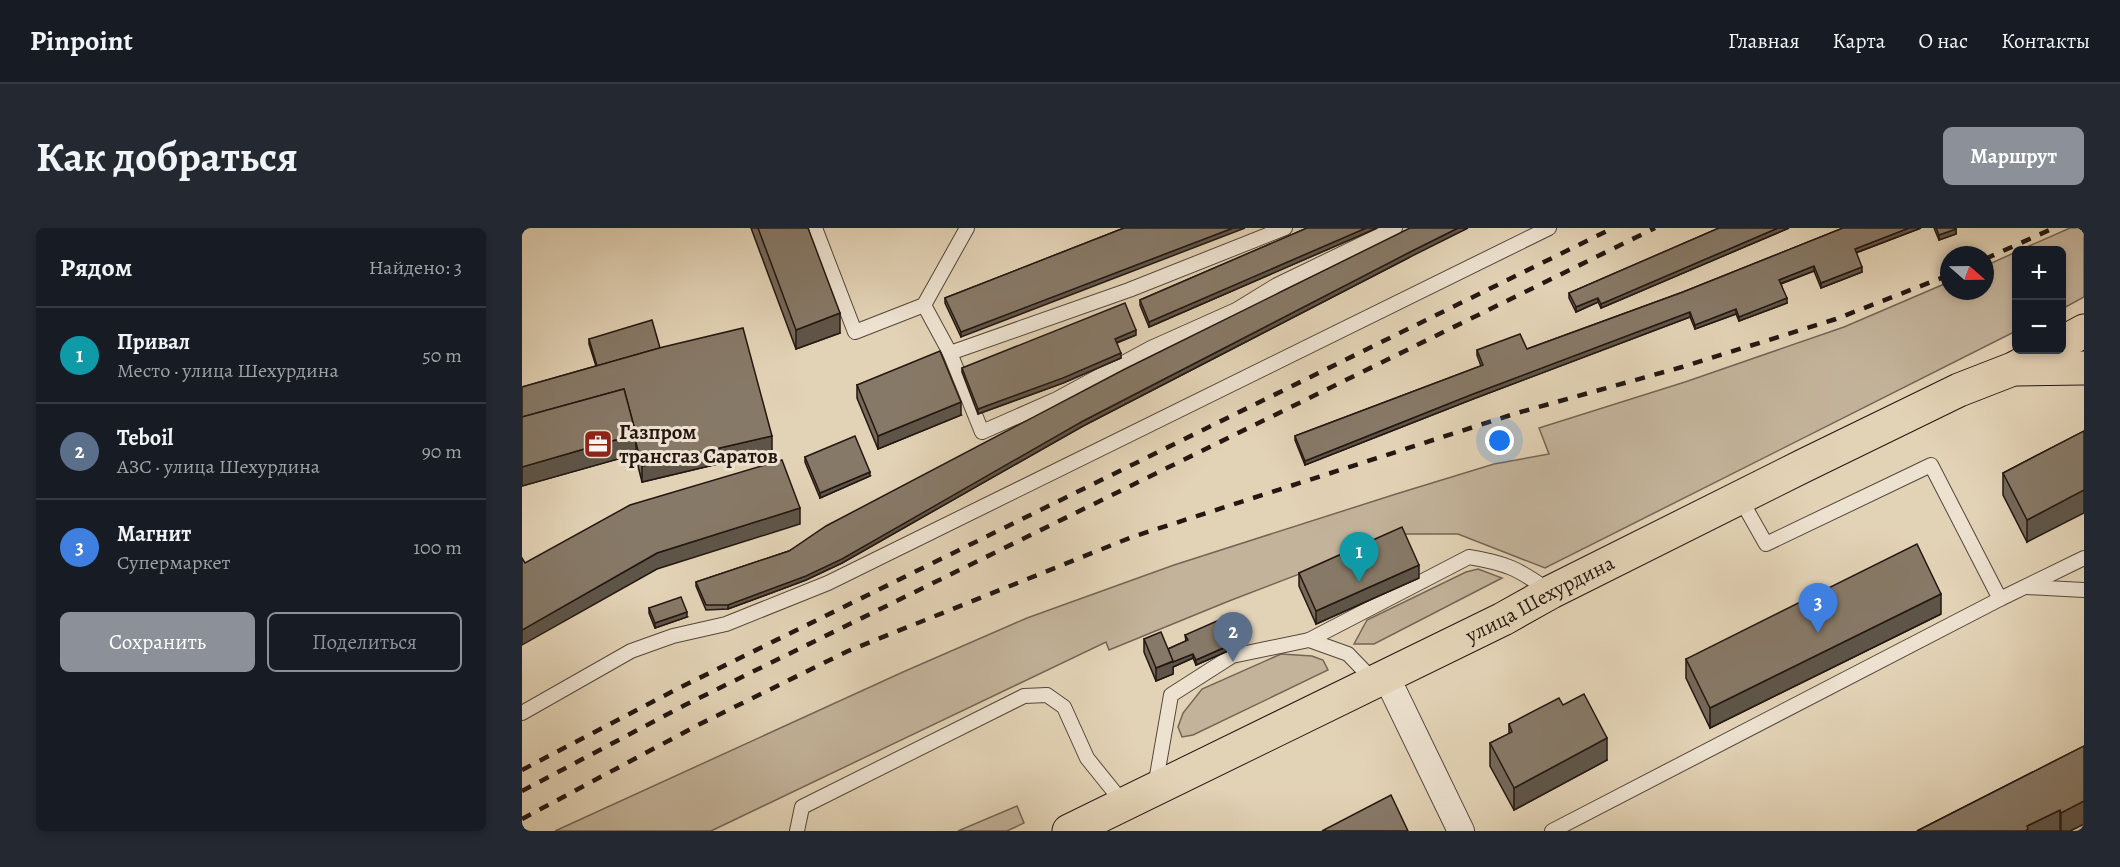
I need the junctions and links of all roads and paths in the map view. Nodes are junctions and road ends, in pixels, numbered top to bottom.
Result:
1 (815, 228) edge
2 (967, 228) edge
3 (1285, 228) edge
4 (1395, 228) edge
5 (1549, 228) edge
6 (924, 305) junction
7 (2084, 331) edge
8 (2066, 340) edge
9 (950, 353) junction
10 (2041, 354) edge
11 (2084, 368) edge
12 (2013, 369) junction
13 (1740, 498) junction
14 (2084, 558) edge
15 (2025, 587) junction
16 (2084, 590) edge
17 (1551, 592) junction
18 (2000, 599) junction
19 (1309, 640) junction
20 (1381, 679) junction
21 (522, 713) edge
22 (1154, 789) junction
23 (1124, 804) junction
24 (1078, 829) edge
25 (797, 831) edge
26 (1461, 831) edge
27 (1552, 831) edge

1 - 6 lane
2 - 6 lane
3 - 9 lane
4 - 9 lane
5 - 21 lane
6 - 9 lane
7 - 8 main road
10 - 12 main road, улица Шехурдина
11 - 12 main road, улица Шехурдина
12 - 13 main road, улица Шехурдина
13 - 17 main road, улица Шехурдина
13 - 18 lane
14 - 15 lane
15 - 16 lane
15 - 18 lane
17 - 19 lane
17 - 20 main road, улица Шехурдина
18 - 27 lane
19 - 20 lane
19 - 22 lane
20 - 22 main road, улица Шехурдина
20 - 26 street
22 - 23 main road, улица Шехурдина
23 - 24 main road, улица Шехурдина
23 - 25 lane

